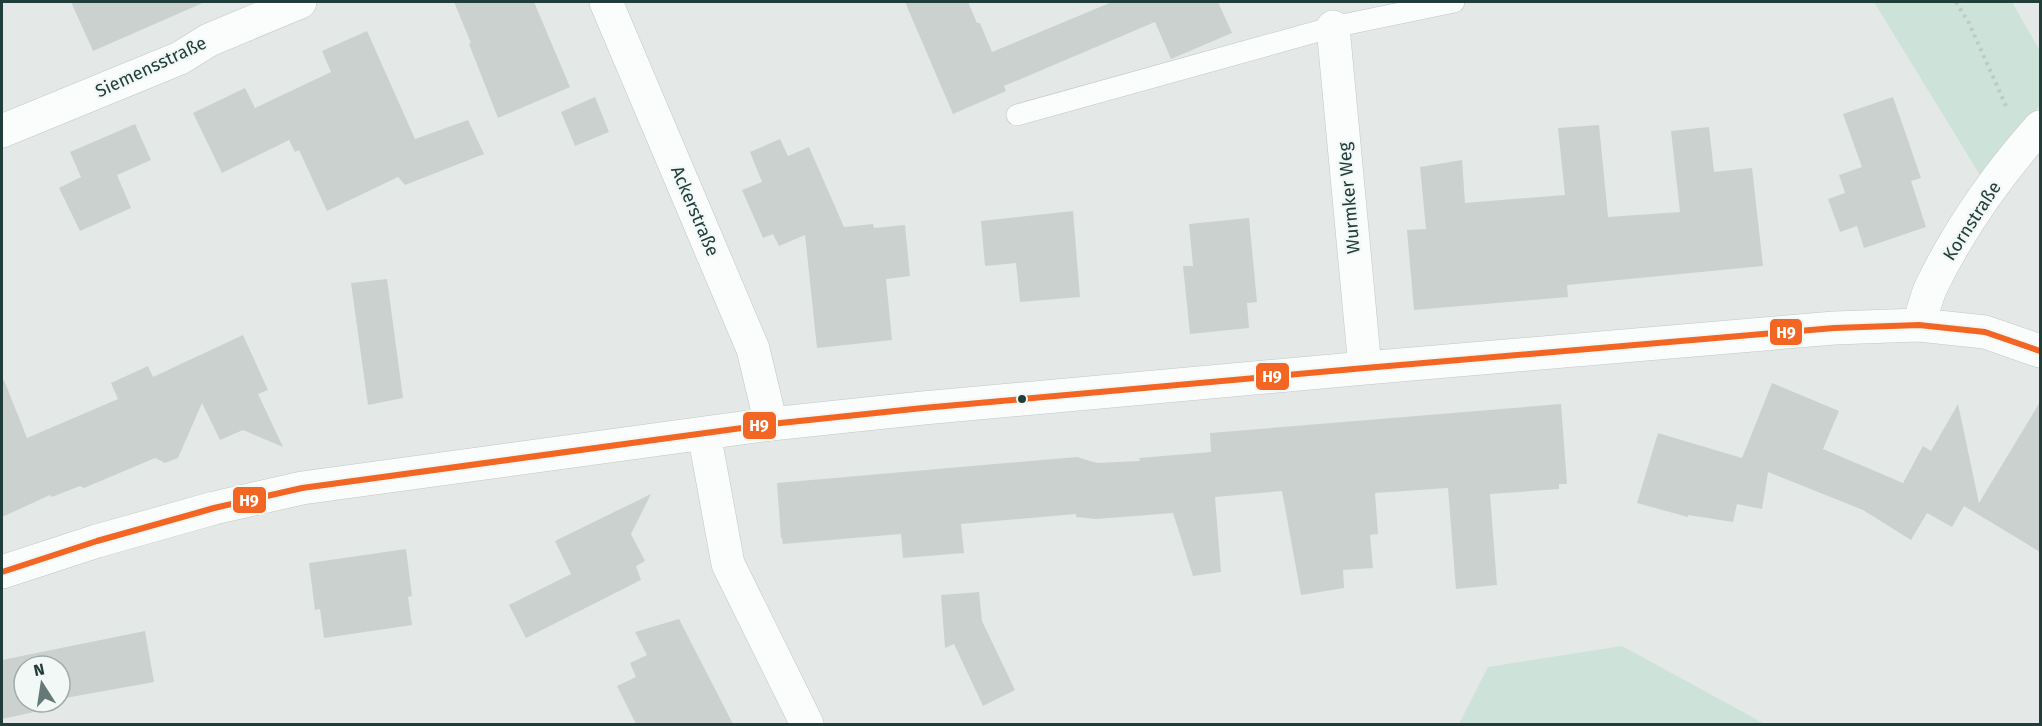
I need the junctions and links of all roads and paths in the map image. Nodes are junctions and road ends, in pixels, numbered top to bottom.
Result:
1 (300, 2) edge
2 (606, 2) edge
3 (1455, 2) edge
4 (1956, 2) edge
5 (1333, 27) junction
6 (1017, 115) dead end
7 (2, 131) edge
8 (2033, 135) edge
9 (1919, 325) junction
10 (2040, 351) edge
11 (1365, 368) junction
12 (771, 424) junction
13 (704, 433) junction
14 (2, 572) edge
15 (807, 724) edge

1 - 7 street, Siemensstraße
2 - 12 street, Ackerstraße
3 - 5 lane
4 - 8 path
5 - 6 lane
5 - 11 street, Wurmker Weg
8 - 9 street, Kornstraße
9 - 10 street
9 - 11 street
11 - 12 street
12 - 13 street
13 - 14 street
13 - 15 street

